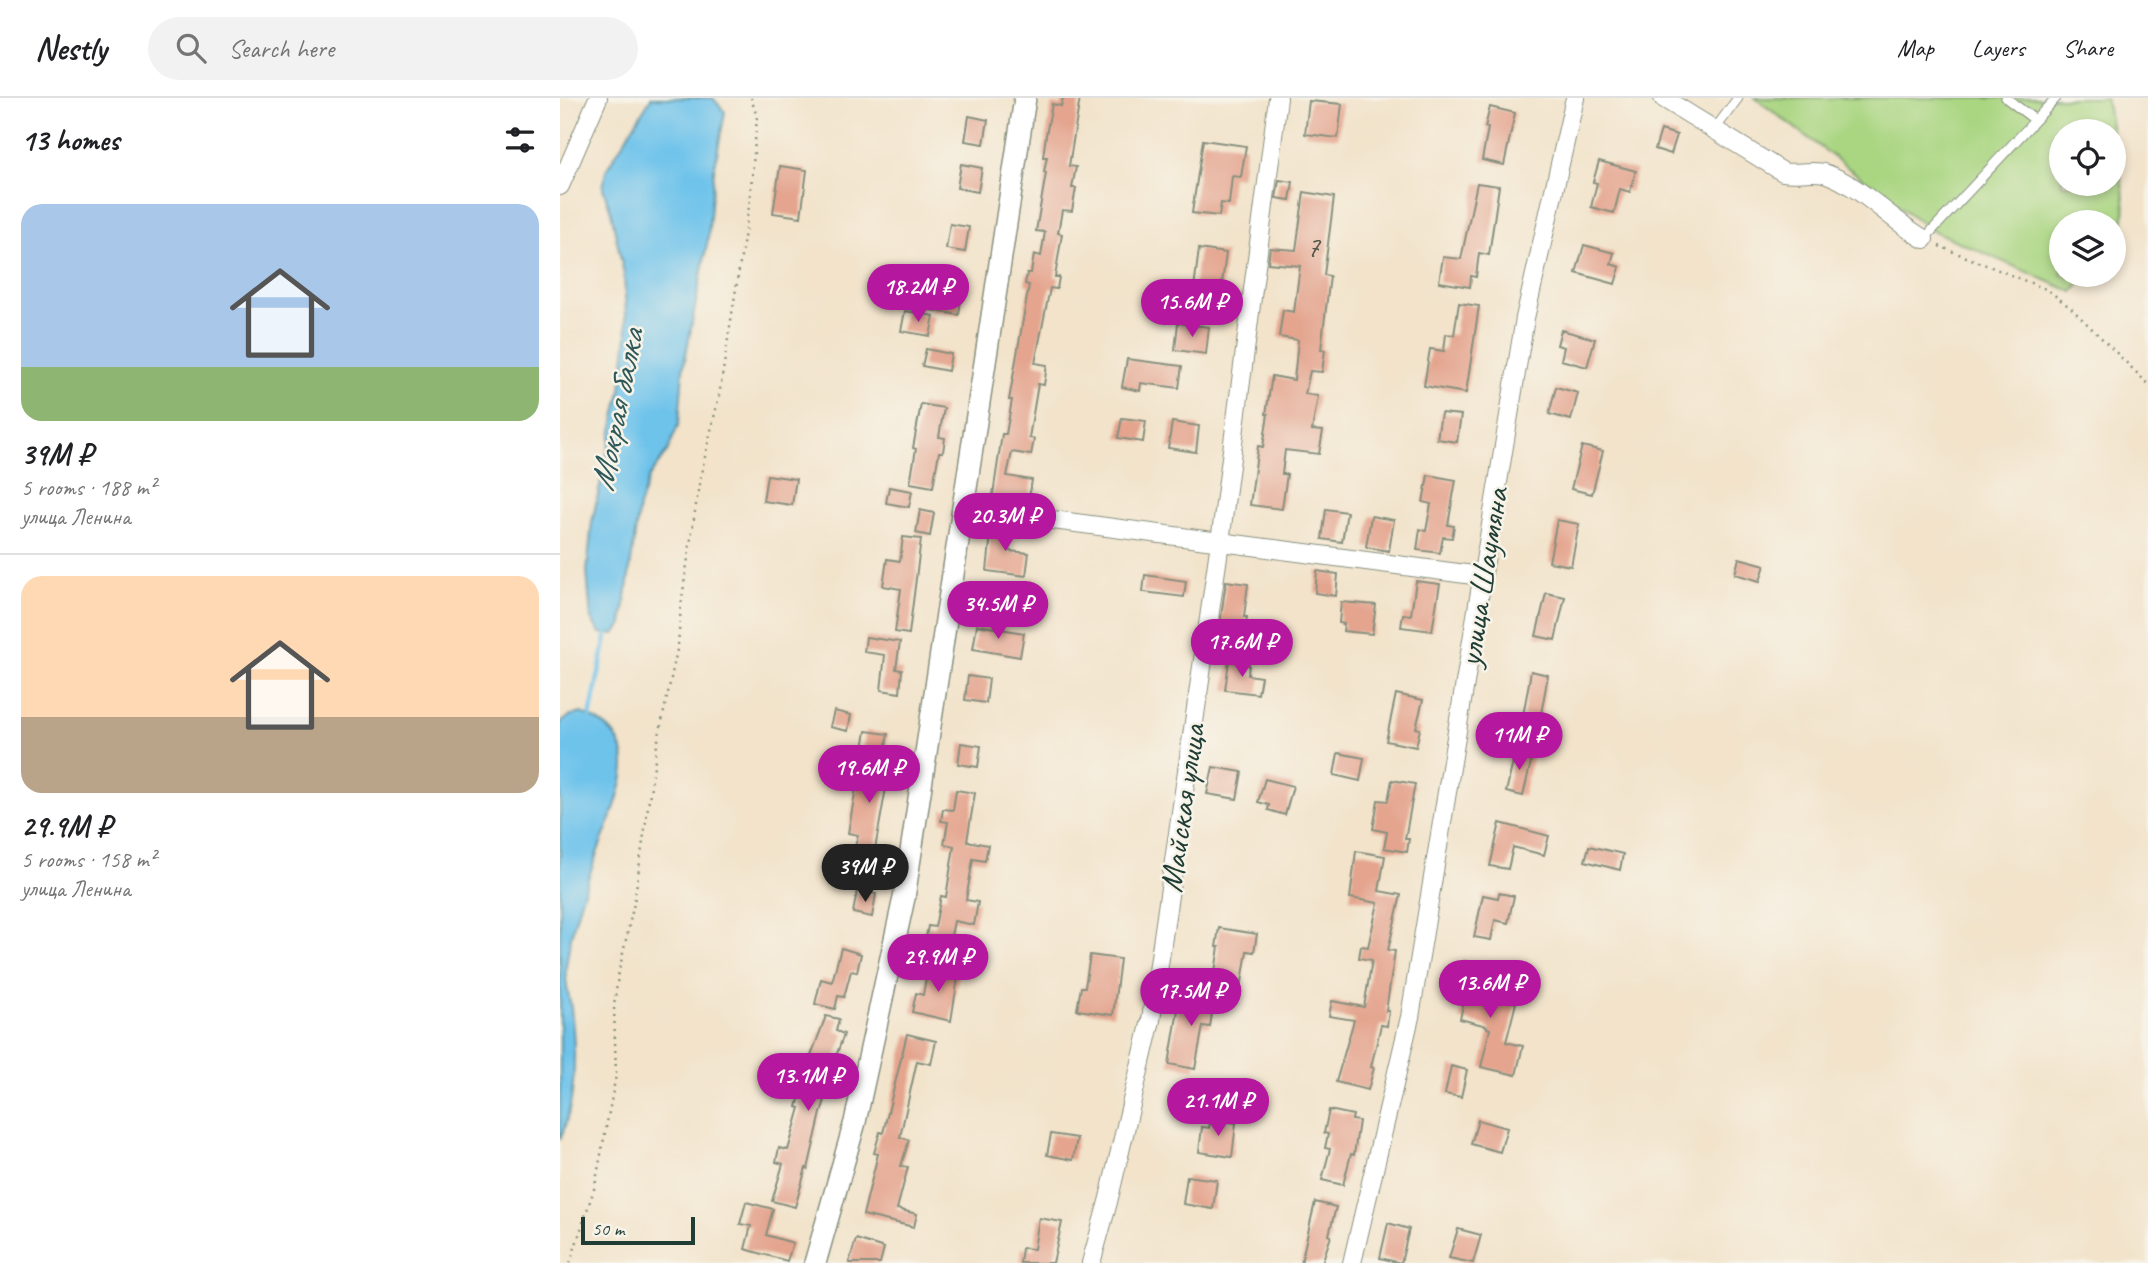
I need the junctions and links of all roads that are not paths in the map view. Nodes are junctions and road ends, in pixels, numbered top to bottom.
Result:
1 (598, 98) edge
2 (1025, 98) edge
3 (1278, 98) edge
4 (1575, 98) edge
5 (1663, 98) edge
6 (1738, 98) edge
7 (2006, 98) edge
8 (2056, 98) edge
9 (2035, 120) junction
10 (1715, 129) junction
11 (560, 186) edge
12 (1924, 239) joint
13 (961, 508) junction
14 (1220, 542) junction
15 (1481, 576) junction
16 (815, 1263) edge
17 (1091, 1263) edge
18 (1352, 1263) edge

1 - 11 street
2 - 13 street
3 - 14 street, Майская улица
4 - 15 street, улица Шаумяна
5 - 10 street
6 - 10 lane
7 - 9 lane
8 - 9 lane
9 - 12 lane
10 - 12 street
13 - 14 street
13 - 16 street
14 - 15 street
14 - 17 street, Майская улица
15 - 18 street, улица Шаумяна

